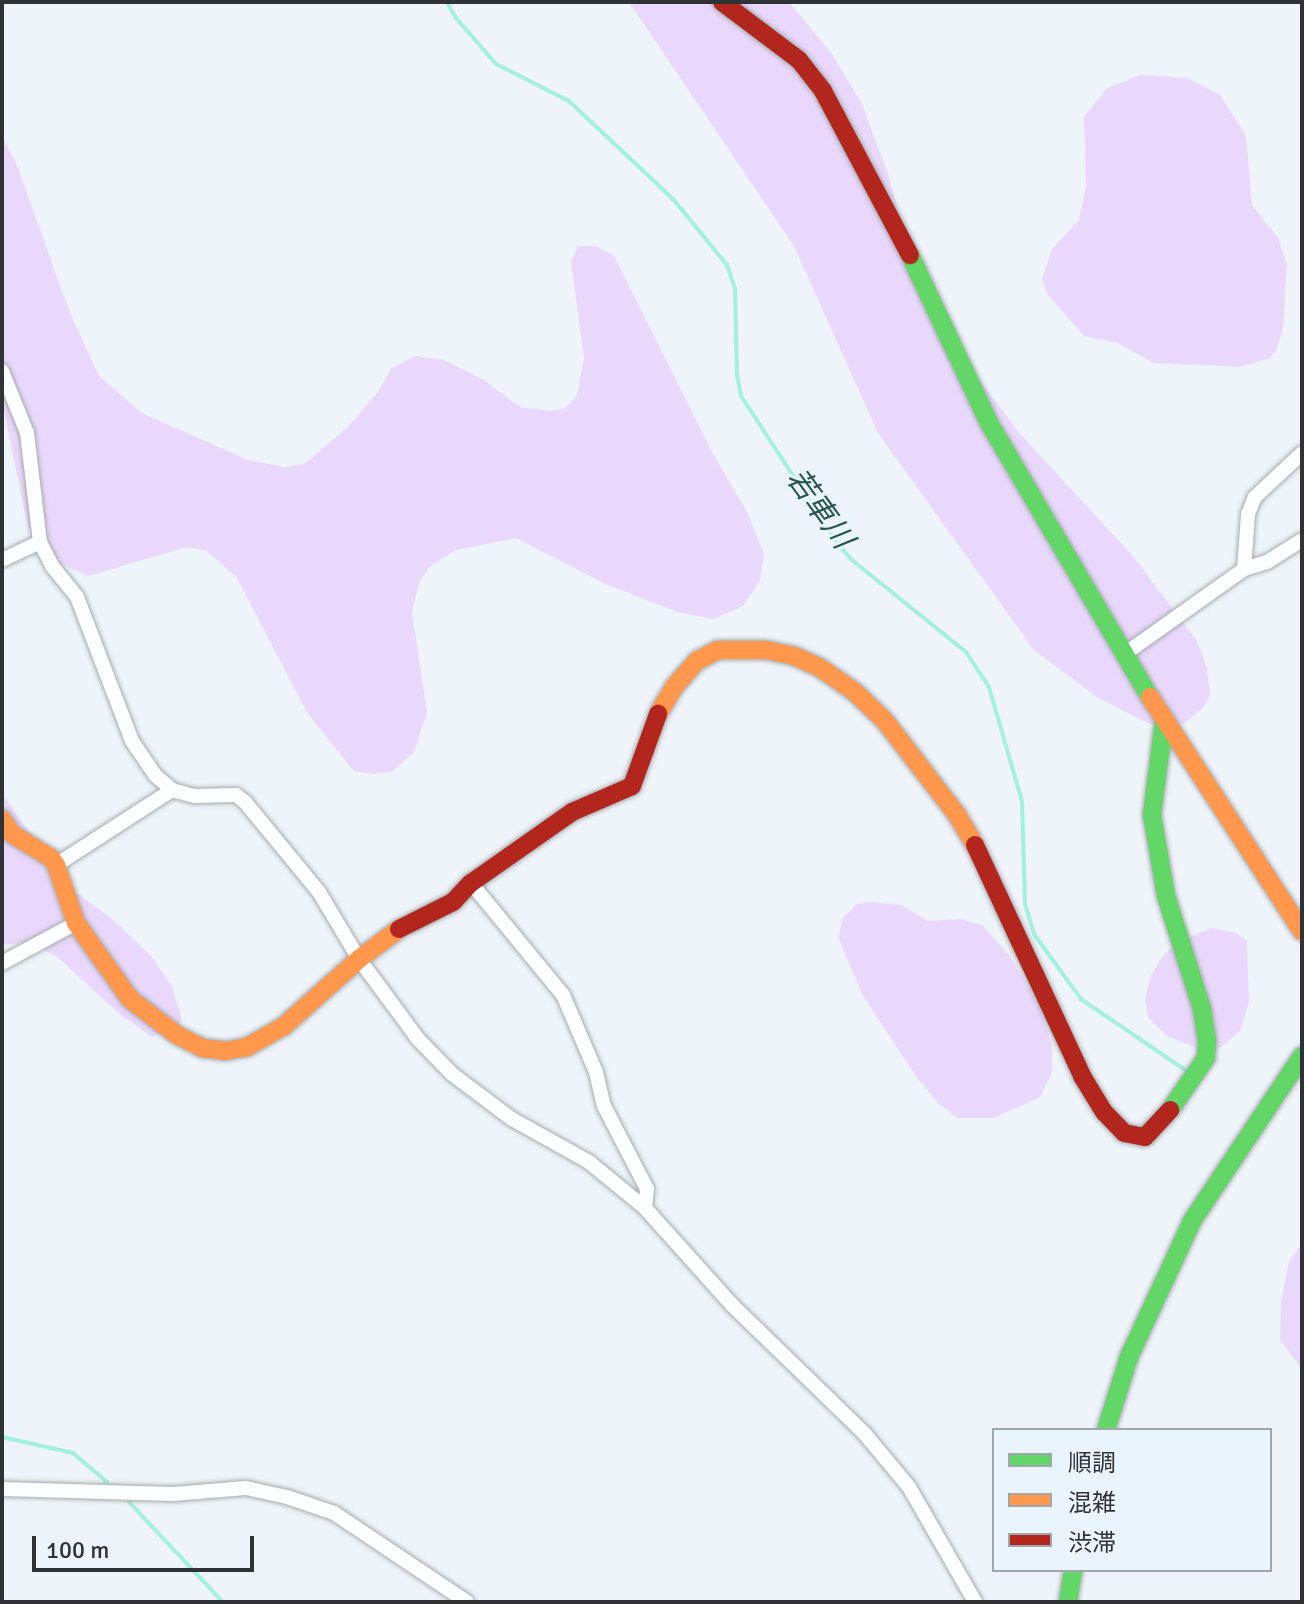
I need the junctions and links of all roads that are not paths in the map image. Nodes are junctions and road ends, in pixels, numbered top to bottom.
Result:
1 (722, 2) edge
2 (2, 371) edge
3 (1302, 453) edge
4 (1302, 540) edge
5 (40, 542) junction
6 (2, 560) edge
7 (1244, 569) junction
8 (1126, 653) junction
9 (1164, 721) junction
10 (172, 790) junction
11 (2, 819) edge
12 (56, 865) junction
13 (471, 883) junction
14 (76, 923) junction
15 (1302, 931) edge
16 (359, 959) junction
17 (2, 963) edge
18 (1302, 1056) edge
19 (645, 1208) junction
20 (1107, 1428) edge
21 (2, 1489) edge
22 (1073, 1572) edge
23 (467, 1602) edge
24 (975, 1602) edge
25 (1068, 1602) edge

1 - 8 street
2 - 5 street
3 - 7 street
4 - 7 street
5 - 6 street
5 - 10 street
7 - 8 street
8 - 9 street
9 - 13 street
9 - 15 street
10 - 12 street
10 - 16 street
11 - 12 street
12 - 14 street
13 - 16 street
13 - 19 street
14 - 16 street
14 - 17 street
16 - 19 street
18 - 20 street
19 - 24 street
21 - 23 street
22 - 25 street

